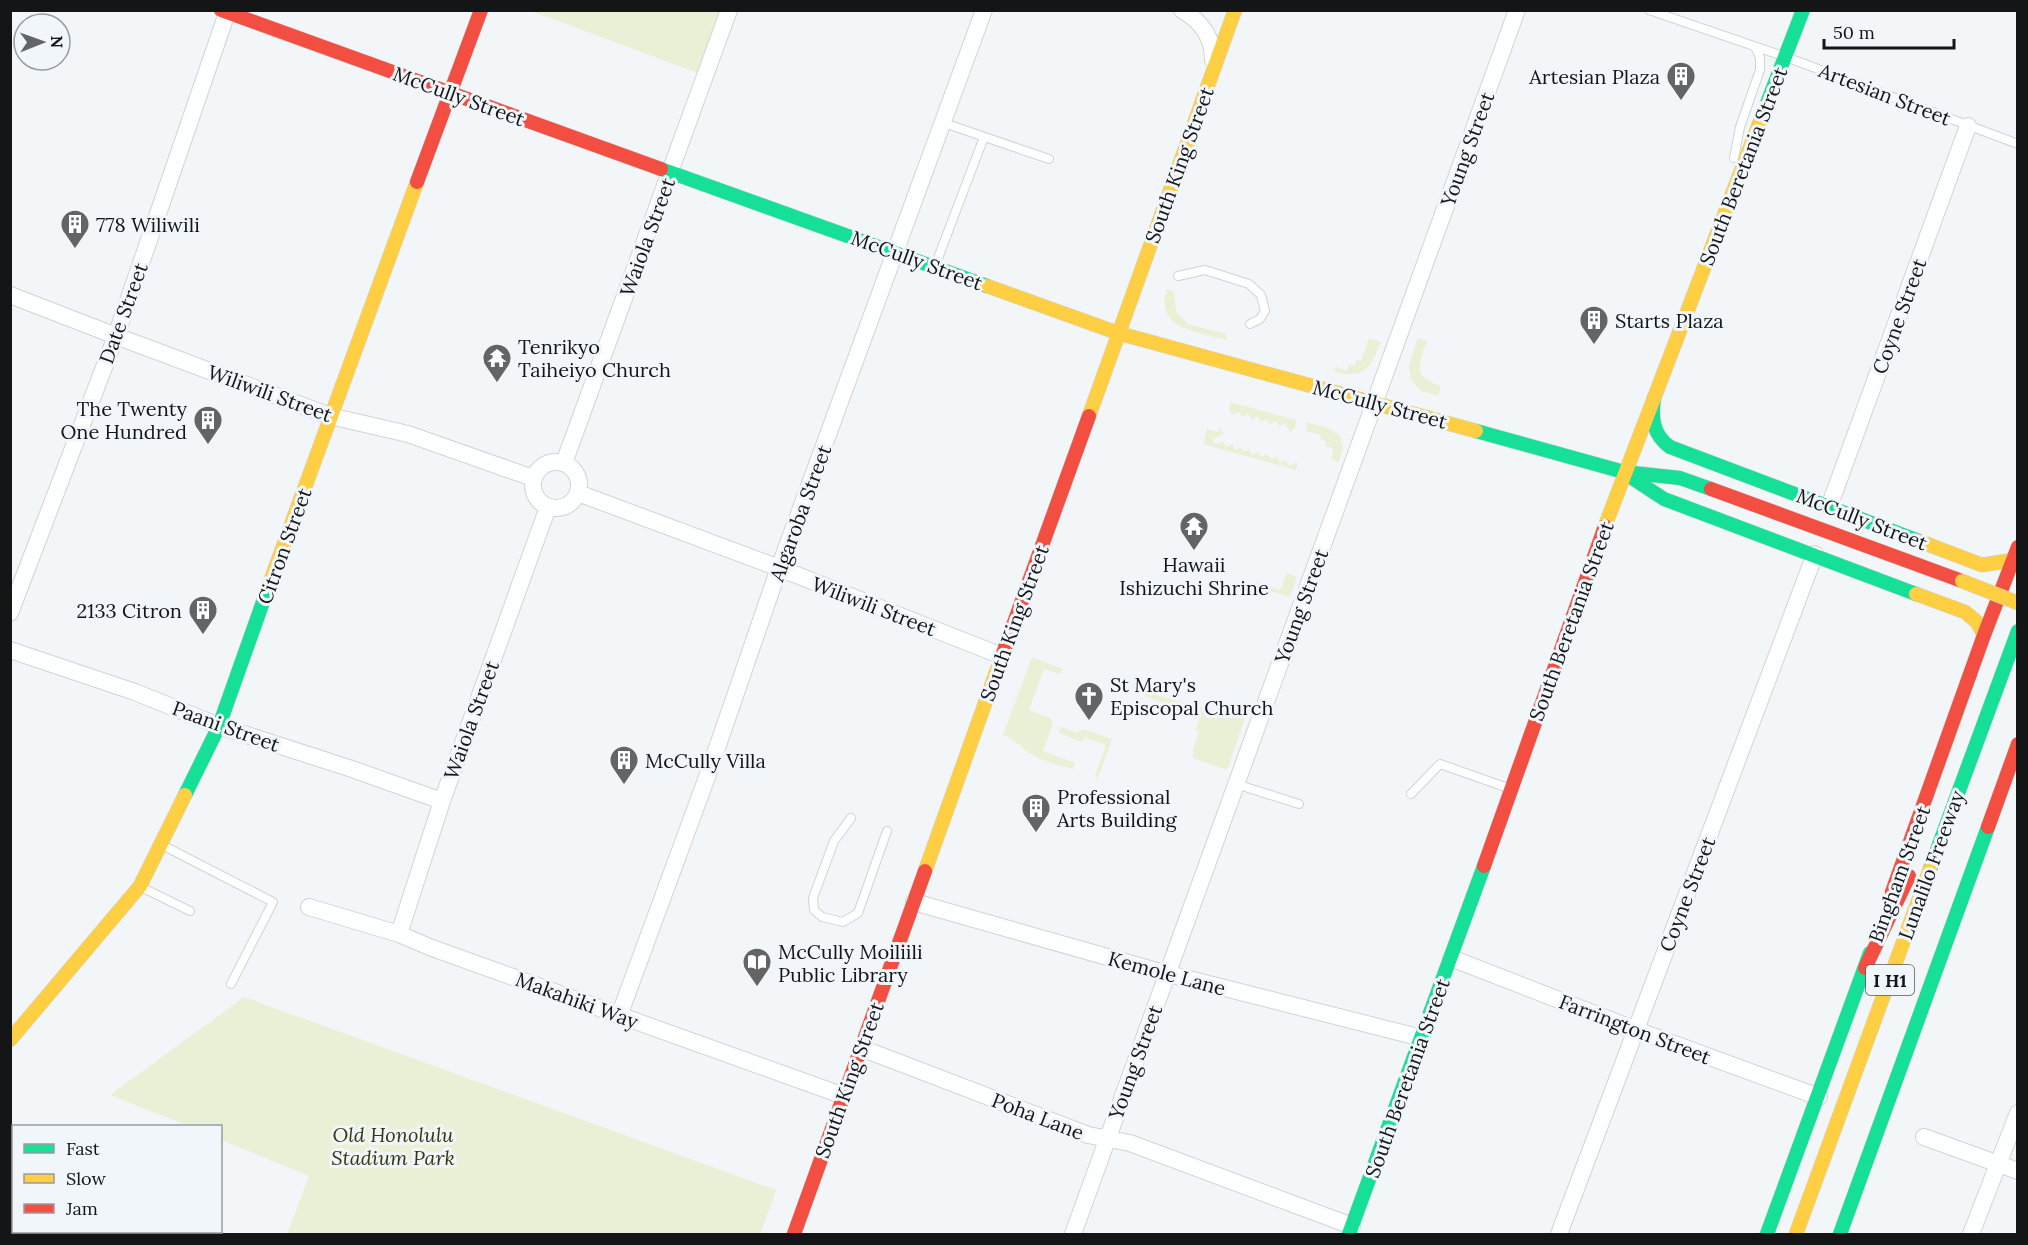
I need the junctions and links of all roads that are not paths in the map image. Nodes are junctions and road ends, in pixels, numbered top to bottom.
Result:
1 (481, 10) edge
2 (729, 10) edge
3 (984, 10) edge
4 (1182, 10) edge
5 (1235, 10) edge
6 (1517, 10) edge
7 (1649, 10) edge
8 (1803, 10) edge
9 (225, 11) edge
10 (1755, 47) junction
11 (1786, 57) junction
12 (1213, 70) junction
13 (451, 93) junction
14 (944, 123) junction
15 (1968, 126) junction
16 (984, 137) junction
17 (2018, 144) edge
18 (1049, 159) dead end
19 (671, 172) junction
20 (1736, 184) junction
21 (895, 253) junction
22 (934, 267) junction
23 (1178, 276) dead end
24 (10, 295) edge
25 (1250, 324) dead end
26 (1119, 333) junction
27 (116, 336) junction
28 (1655, 392) junction
29 (1375, 402) junction
30 (330, 416) junction
31 (564, 463) junction
32 (1624, 472) junction
33 (1739, 472) junction
34 (533, 478) junction
35 (1680, 478) junction
36 (578, 493) junction
37 (548, 507) junction
38 (1829, 507) junction
39 (1815, 554) junction
40 (2015, 554) edge
41 (1982, 565) junction
42 (779, 568) junction
43 (2018, 603) edge
44 (1965, 612) junction
45 (10, 613) edge
46 (2018, 631) edge
47 (1984, 635) junction
48 (10, 650) edge
49 (1002, 656) junction
50 (1982, 725) junction
51 (219, 726) junction
52 (2018, 744) edge
53 (1236, 784) junction
54 (1511, 789) junction
55 (1411, 794) dead end
56 (442, 801) junction
57 (1299, 804) dead end
58 (851, 818) dead end
59 (886, 831) dead end
60 (161, 844) junction
61 (140, 886) junction
62 (914, 902) junction
63 (309, 907) dead end
64 (190, 911) dead end
65 (399, 934) junction
66 (1451, 958) junction
67 (1865, 968) junction
68 (1168, 973) junction
69 (231, 984) dead end
70 (619, 1016) junction
71 (1636, 1030) junction
72 (1422, 1038) junction
73 (10, 1040) edge
74 (861, 1048) junction
75 (844, 1096) junction
76 (1819, 1097) junction
77 (2018, 1113) edge
78 (1924, 1137) dead end
79 (1108, 1139) junction
80 (1998, 1164) junction
81 (2018, 1172) edge
82 (1351, 1230) edge
83 (794, 1234) edge
84 (1073, 1234) edge
85 (1559, 1234) edge
86 (1767, 1234) edge
87 (1797, 1234) edge
88 (1840, 1234) edge
89 (1971, 1234) edge

1 - 13 main road, Citron Street
2 - 19 street, Waiola Street
3 - 14 street, Algaroba Street
4 - 12 street
5 - 12 main road, South King Street
6 - 29 street, Young Street
7 - 10 lane, Artesian Street
8 - 11 main road, South Beretania Street
9 - 13 main road, McCully Street
9 - 27 street, Date Street
10 - 11 lane, Artesian Street
10 - 20 lane
11 - 15 lane, Artesian Street
11 - 20 main road, South Beretania Street
12 - 26 main road, South King Street
13 - 19 main road, McCully Street
13 - 30 main road, Citron Street
14 - 16 lane
14 - 21 street, Algaroba Street
15 - 17 lane, Artesian Street
15 - 38 street, Coyne Street
16 - 18 lane
16 - 22 lane
19 - 21 main road, McCully Street
19 - 31 street, Waiola Street
20 - 28 main road, South Beretania Street
21 - 22 main road, McCully Street
21 - 42 street, Algaroba Street
22 - 26 main road, McCully Street
23 - 25 lane
24 - 27 street, Wiliwili Street
26 - 29 main road, McCully Street
26 - 49 main road, South King Street
27 - 30 street, Wiliwili Street
27 - 45 street, Date Street
28 - 32 main road, South Beretania Street
28 - 33 main road, McCully Street
29 - 32 main road, McCully Street
29 - 53 street, Young Street
30 - 34 street, Wiliwili Street
30 - 51 main road, Citron Street
31 - 34 street
31 - 36 street
32 - 35 main road, McCully Street
32 - 39 main road, McCully Street
32 - 54 main road, South Beretania Street
33 - 35 main road
33 - 38 main road, McCully Street
34 - 37 street
35 - 43 main road, McCully Street, bridge
36 - 37 street
36 - 42 street, Wiliwili Street
37 - 56 street, Waiola Street
38 - 41 main road, McCully Street
39 - 44 main road, McCully Street
39 - 71 street, Coyne Street
40 - 41 main road, McCully Street
40 - 47 main road, Bingham Street
41 - 44 main road
42 - 49 street, Wiliwili Street
42 - 70 street, Algaroba Street
44 - 47 main road, McCully Street
46 - 50 main road, Lunalilo Freeway / I H1
47 - 67 main road, Bingham Street
48 - 51 street, Paani Street
49 - 62 main road, South King Street
50 - 67 main road
50 - 87 main road, Lunalilo Freeway / I H1
51 - 56 street, Paani Street
51 - 60 main road, Citron Street
52 - 88 main road, Lunalilo Freeway / I H1
53 - 57 lane
53 - 68 street, Young Street
54 - 55 lane
54 - 66 main road, South Beretania Street
56 - 65 street, Waiola Street
58 - 59 lane
60 - 61 main road, Citron Street
60 - 69 lane
61 - 64 lane
61 - 73 main road, Citron Street
62 - 68 street, Kemole Lane
62 - 74 main road, South King Street
63 - 65 street, Makahiki Way
65 - 70 street, Makahiki Way
66 - 71 street, Farrington Street
66 - 72 main road, South Beretania Street
67 - 76 main road, Bingham Street
68 - 72 street, Kemole Lane
68 - 79 street, Young Street
70 - 75 street, Makahiki Way
71 - 76 street, Farrington Street
71 - 85 street, Coyne Street
72 - 82 main road, South Beretania Street
74 - 75 main road, South King Street
74 - 79 street, Poha Lane
75 - 83 main road, South King Street
76 - 86 main road, Bingham Street
77 - 80 street
78 - 80 street
79 - 82 street, Poha Lane
79 - 84 street, Young Street
80 - 81 street
80 - 89 street

